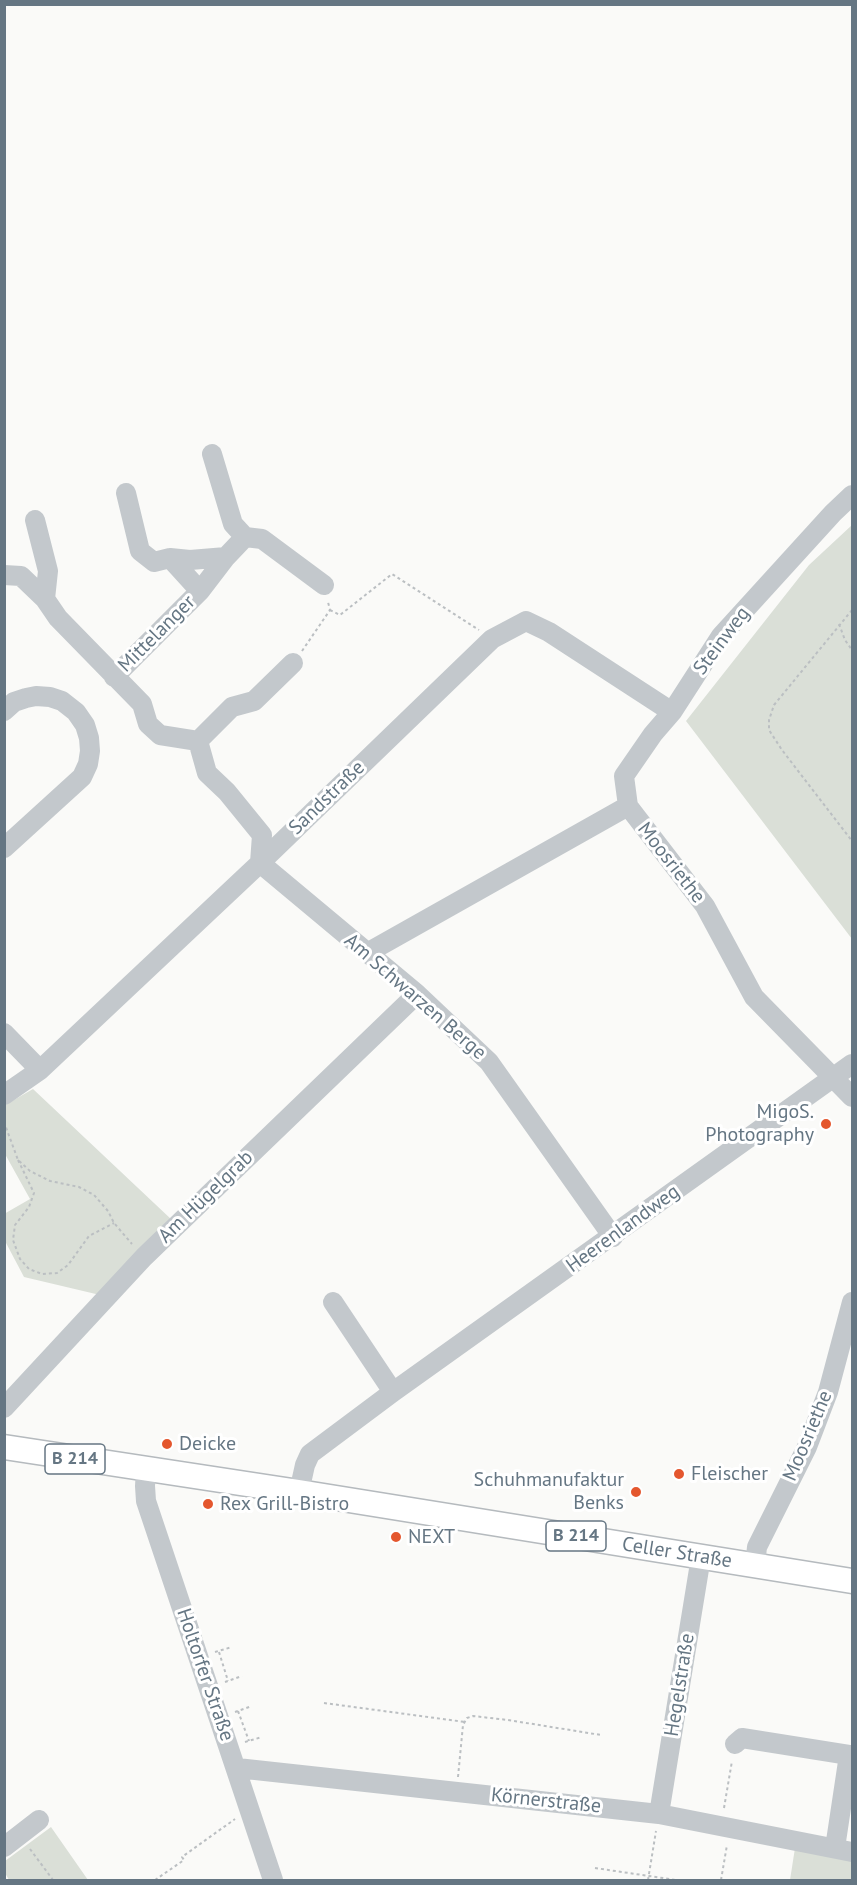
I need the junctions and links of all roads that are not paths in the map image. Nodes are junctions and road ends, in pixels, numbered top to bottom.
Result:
1 (212, 454) dead end
2 (126, 493) dead end
3 (852, 495) edge
4 (34, 520) dead end
5 (245, 537) junction
6 (226, 557) junction
7 (170, 558) junction
8 (4, 575) edge
9 (324, 585) road end
10 (200, 591) junction
11 (45, 599) junction
12 (293, 663) road end
13 (114, 677) junction
14 (4, 711) edge
15 (672, 712) junction
16 (198, 741) junction
17 (628, 806) junction
18 (4, 848) edge
19 (260, 863) junction
20 (367, 954) junction
21 (417, 994) junction
22 (4, 1033) edge
23 (852, 1064) edge
24 (40, 1070) junction
25 (834, 1076) junction
26 (4, 1095) edge
27 (852, 1097) edge
28 (613, 1237) junction
29 (333, 1302) dead end
30 (852, 1302) edge
31 (393, 1392) junction
32 (4, 1408) edge
33 (4, 1447) edge
34 (146, 1469) junction
35 (299, 1492) junction
36 (701, 1557) junction
37 (755, 1566) junction
38 (852, 1581) edge
39 (735, 1744) road end
40 (237, 1768) junction
41 (659, 1814) junction
42 (39, 1820) dead end
43 (12, 1841) edge
44 (844, 1850) edge
45 (273, 1881) edge

1 - 5 street
2 - 7 street
3 - 15 street, Steinweg
4 - 11 street
5 - 6 street, Mittelanger
5 - 9 street
6 - 7 street
6 - 10 street, Mittelanger
7 - 10 street, Mittelanger
8 - 11 street
10 - 13 street, Mittelanger
11 - 13 street
12 - 16 street
13 - 16 street
14 - 18 street
15 - 17 street, Steinweg
15 - 19 street, Sandstraße
16 - 19 street
17 - 20 street, Moosriethe
17 - 25 street, Moosriethe
19 - 20 street, Am Schwarzen Berge
19 - 24 street, Sandstraße
20 - 21 street, Am Schwarzen Berge
21 - 28 street, Am Schwarzen Berge
21 - 32 street, Am Hügelgrab
22 - 24 street
23 - 25 street, Heerenlandweg
24 - 26 street, Sandstraße
25 - 27 street, Moosriethe
25 - 28 street, Heerenlandweg
28 - 31 street, Heerenlandweg
29 - 31 street
30 - 37 street, Moosriethe
31 - 35 street, Heerenlandweg
33 - 34 main road, Celler Straße / B 214
34 - 35 main road, Celler Straße / B 214
34 - 40 street, Holtorfer Straße
35 - 36 main road, Celler Straße / B 214
36 - 37 main road, Celler Straße / B 214
36 - 41 street, Hegelstraße
37 - 38 main road, Celler Straße / B 214
39 - 44 street
40 - 41 street, Körnerstraße
40 - 45 street, Holtorfer Straße
41 - 44 street, Körnerstraße
42 - 43 street

